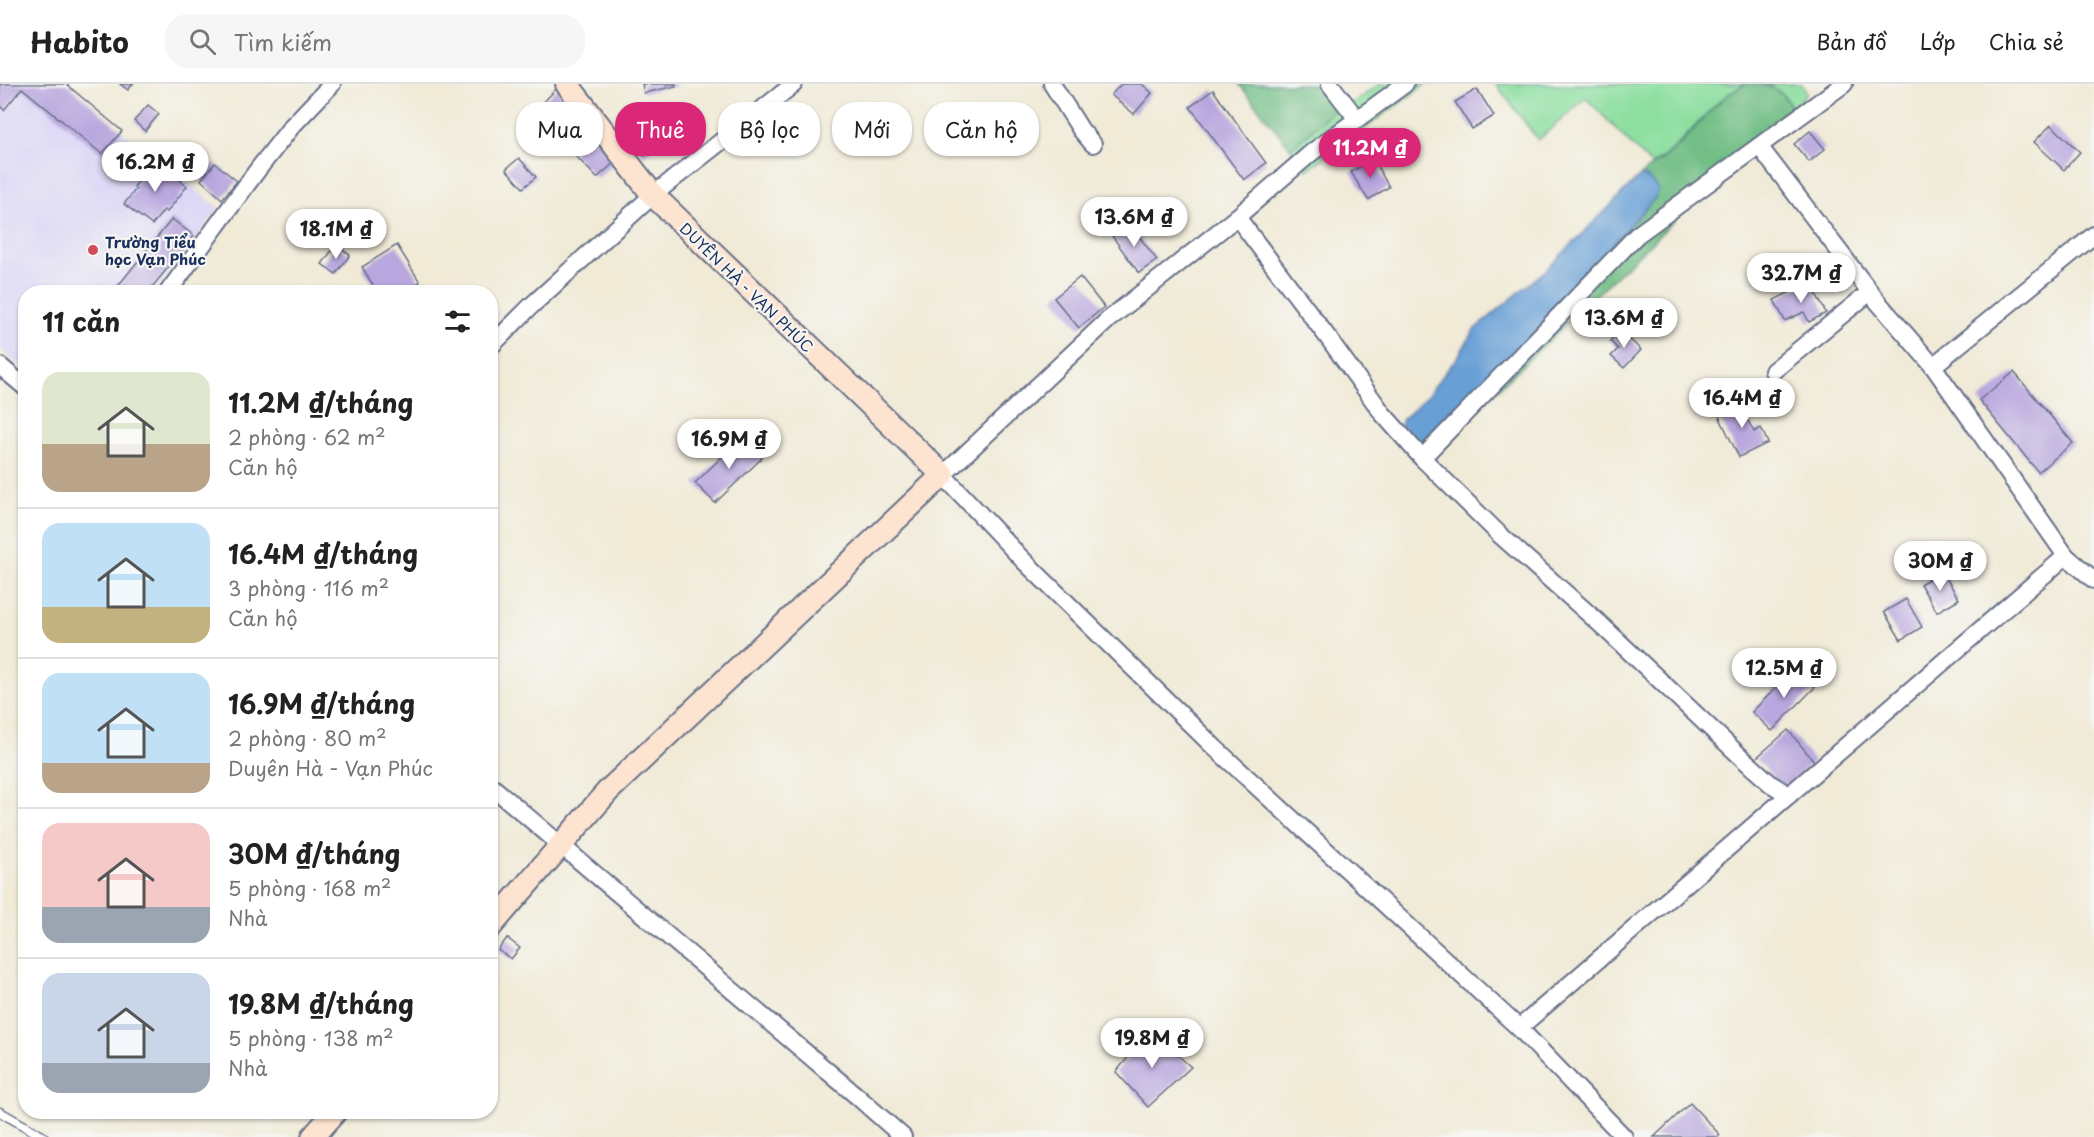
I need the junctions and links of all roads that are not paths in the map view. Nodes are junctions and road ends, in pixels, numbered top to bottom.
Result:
1 (332, 84) edge
2 (567, 84) edge
3 (794, 84) edge
4 (1052, 84) edge
5 (1330, 84) edge
6 (1405, 84) edge
7 (1844, 84) edge
8 (1827, 89) edge
9 (1357, 119) junction
10 (1093, 144) dead end
11 (1759, 146) junction
12 (652, 195) junction
13 (1237, 217) junction
14 (2094, 235) edge
15 (173, 285) edge
16 (1870, 292) junction
17 (498, 339) edge
18 (0, 366) edge
19 (1933, 366) junction
20 (1773, 371) dead end
21 (18, 381) edge
22 (1422, 458) junction
23 (943, 475) junction
24 (2066, 556) junction
25 (2094, 580) edge
26 (498, 793) edge
27 (1789, 795) junction
28 (560, 845) junction
29 (498, 918) edge
30 (1519, 1028) junction
31 (0, 1112) edge
32 (329, 1119) edge
33 (44, 1137) edge
34 (313, 1137) edge
35 (903, 1137) edge
36 (1624, 1137) edge

1 - 15 street
2 - 12 street, DUYÊN HÀ - VẠN PHÚC
3 - 12 street
4 - 10 street
5 - 9 street
6 - 9 street
7 - 8 street
8 - 11 street
9 - 13 street
11 - 16 street
11 - 22 street
12 - 17 street
12 - 23 street, DUYÊN HÀ - VẠN PHÚC
13 - 22 street
13 - 23 street
14 - 19 street
16 - 19 street
16 - 20 street
18 - 21 street
19 - 24 street
22 - 27 street
23 - 28 street
23 - 30 street
24 - 25 street
24 - 27 street
26 - 28 street
27 - 30 street
28 - 29 street
28 - 35 street
30 - 36 street
31 - 33 lane
32 - 34 street

